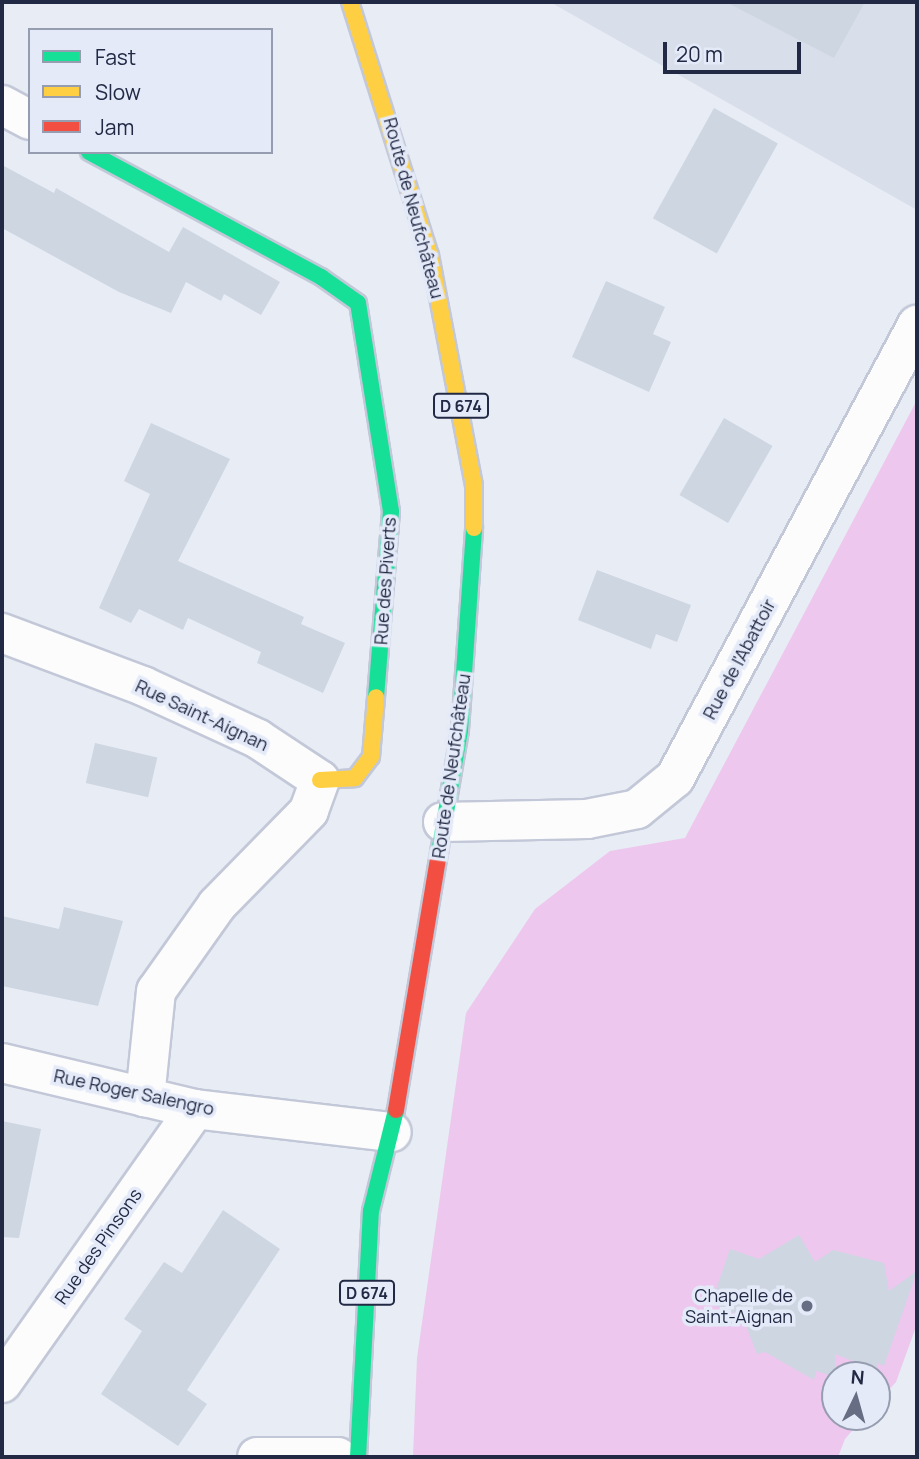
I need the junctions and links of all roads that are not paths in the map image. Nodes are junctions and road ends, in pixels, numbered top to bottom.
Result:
1 (350, 2) edge
2 (2, 105) edge
3 (28, 119) edge
4 (93, 154) edge
5 (917, 325) edge
6 (2, 633) edge
7 (320, 780) junction
8 (443, 822) junction
9 (2, 1063) edge
10 (145, 1097) junction
11 (195, 1109) junction
12 (392, 1132) junction
13 (2, 1383) edge
14 (257, 1457) edge
15 (338, 1457) edge
16 (358, 1457) edge

1 - 8 main road, Route de Neufchâteau / D 674
2 - 3 street
4 - 7 main road, Rue des Piverts
5 - 8 street, Rue de l'Abattoir
6 - 7 street, Rue Saint-Aignan
7 - 10 street
8 - 12 main road, Route de Neufchâteau / D 674
9 - 10 street, Rue Roger Salengro
10 - 11 street, Rue Roger Salengro
11 - 12 street, Rue Roger Salengro
11 - 13 street, Rue des Pinsons
12 - 16 main road, Route de Neufchâteau / D 674
14 - 15 street

